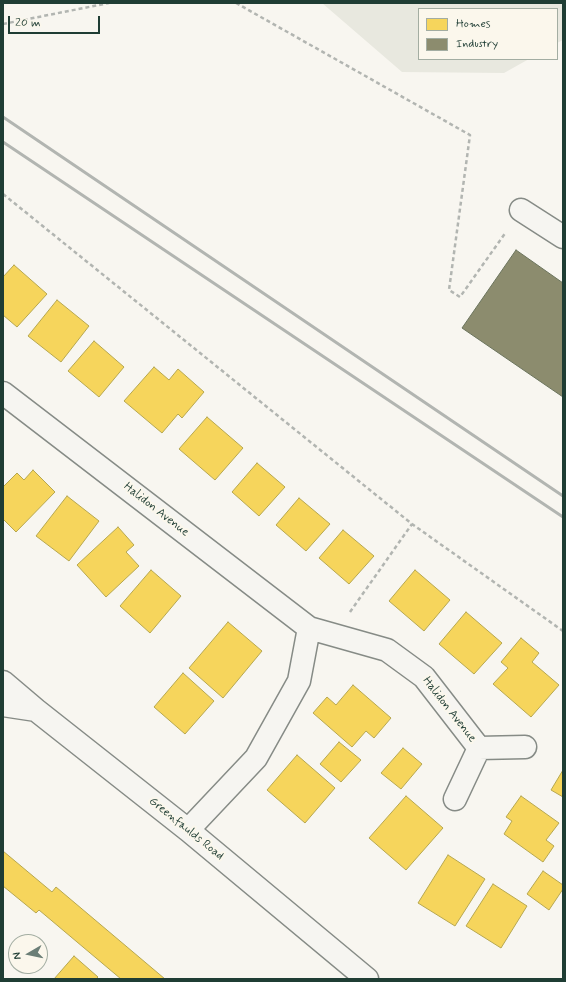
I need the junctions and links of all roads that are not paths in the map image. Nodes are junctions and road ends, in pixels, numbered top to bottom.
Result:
1 (521, 210) road end
2 (563, 237) edge
3 (3, 393) edge
4 (309, 628) junction
5 (3, 682) edge
6 (3, 705) edge
7 (36, 710) junction
8 (525, 747) dead end
9 (478, 748) junction
10 (455, 799) dead end
11 (188, 830) junction
12 (367, 979) edge

1 - 2 street
3 - 4 street, Halidon Avenue
4 - 9 street, Halidon Avenue
4 - 11 street
5 - 7 street, Greenfaulds Road
6 - 7 street
7 - 11 street, Greenfaulds Road
8 - 9 street, Halidon Avenue
9 - 10 street, Halidon Avenue
11 - 12 street, Greenfaulds Road

